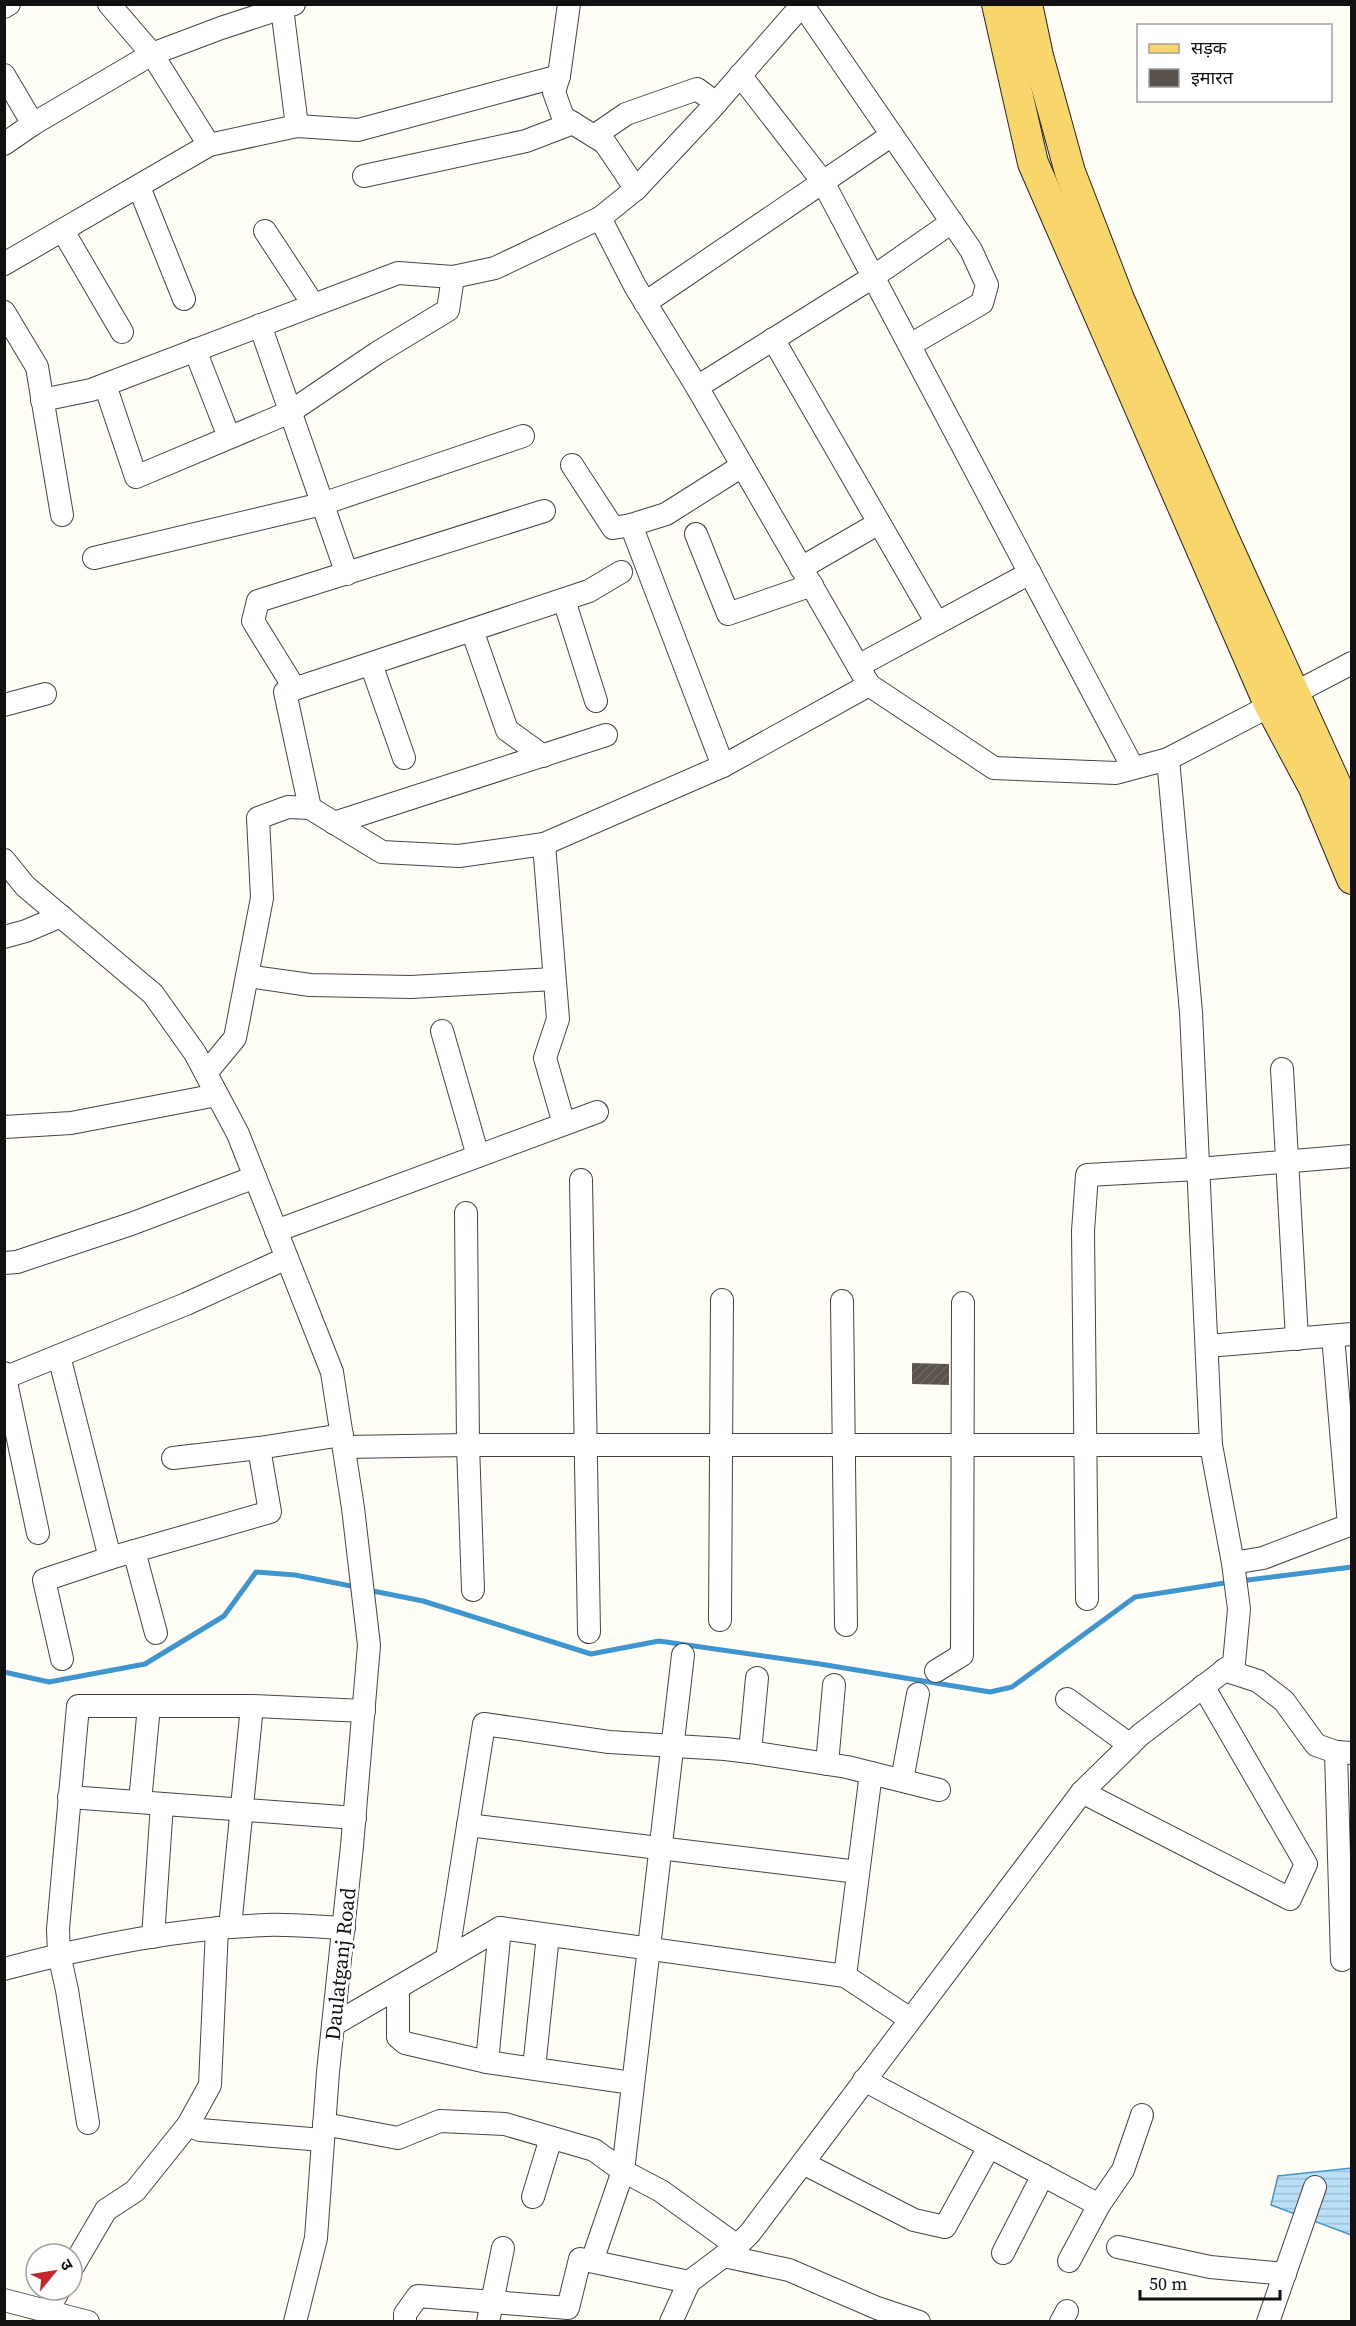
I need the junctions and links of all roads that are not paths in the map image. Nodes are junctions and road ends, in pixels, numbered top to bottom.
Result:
1 (9, 4) edge
2 (109, 4) edge
3 (569, 4) edge
4 (998, 4) edge
5 (1027, 4) edge
6 (802, 5) edge
7 (288, 6) edge
8 (4, 7) edge
9 (242, 12) edge
10 (152, 54) junction
11 (4, 75) edge
12 (740, 75) junction
13 (560, 76) junction
14 (716, 103) junction
15 (573, 123) junction
16 (33, 124) junction
17 (297, 126) junction
18 (892, 135) junction
19 (594, 136) junction
20 (4, 144) edge
21 (209, 146) junction
22 (363, 176) dead end
23 (824, 182) junction
24 (139, 187) junction
25 (636, 189) junction
26 (600, 218) junction
27 (952, 222) junction
28 (63, 231) junction
29 (265, 231) dead end
30 (4, 264) edge
31 (873, 276) junction
32 (453, 277) junction
33 (184, 299) dead end
34 (645, 303) junction
35 (313, 304) junction
36 (4, 312) edge
37 (260, 325) junction
38 (122, 332) dead end
39 (773, 339) junction
40 (910, 345) junction
41 (195, 350) junction
42 (105, 385) junction
43 (697, 387) junction
44 (42, 400) junction
45 (290, 412) junction
46 (523, 436) dead end
47 (229, 438) junction
48 (572, 465) dead end
49 (742, 466) junction
50 (322, 504) junction
51 (544, 511) dead end
52 (62, 515) dead end
53 (879, 523) junction
54 (631, 525) junction
55 (696, 534) dead end
56 (94, 558) dead end
57 (621, 572) dead end
58 (1030, 573) junction
59 (347, 574) junction
60 (806, 576) junction
61 (564, 600) junction
62 (937, 623) junction
63 (472, 630) junction
64 (1352, 663) edge
65 (371, 664) junction
66 (864, 675) junction
67 (295, 689) junction
68 (45, 694) dead end
69 (1282, 699) junction
70 (596, 701) dead end
71 (4, 705) edge
72 (606, 735) dead end
73 (543, 756) junction
74 (404, 758) dead end
75 (1168, 759) junction
76 (723, 766) junction
77 (1133, 768) junction
78 (310, 808) junction
79 (1352, 820) edge
80 (334, 823) junction
81 (544, 844) junction
82 (4, 860) edge
83 (1352, 879) edge
84 (61, 916) junction
85 (4, 937) edge
86 (247, 976) junction
87 (554, 979) junction
88 (442, 1031) dead end
89 (1282, 1069) dead end
90 (206, 1073) junction
91 (218, 1095) junction
92 (597, 1112) dead end
93 (564, 1124) junction
94 (4, 1127) edge
95 (478, 1156) junction
96 (1352, 1156) edge
97 (1287, 1161) junction
98 (1198, 1169) junction
99 (255, 1177) junction
100 (581, 1180) dead end
101 (466, 1213) dead end
102 (276, 1231) junction
103 (287, 1258) junction
104 (4, 1263) edge
105 (722, 1300) dead end
106 (842, 1301) dead end
107 (963, 1303) dead end
108 (1342, 1335) edge
109 (1297, 1339) junction
110 (1207, 1346) junction
111 (59, 1356) junction
112 (5, 1376) edge
113 (343, 1441) junction
114 (468, 1445) junction
115 (1085, 1445) junction
116 (1211, 1445) junction
117 (586, 1446) junction
118 (721, 1446) junction
119 (844, 1446) junction
120 (962, 1446) junction
121 (259, 1448) junction
122 (172, 1458) dead end
123 (1350, 1524) edge
124 (38, 1533) dead end
125 (134, 1551) junction
126 (110, 1558) junction
127 (1233, 1566) junction
128 (473, 1590) dead end
129 (1087, 1599) dead end
130 (720, 1620) dead end
131 (846, 1625) dead end
132 (589, 1632) dead end
133 (156, 1634) dead end
134 (683, 1655) dead end
135 (62, 1659) dead end
136 (1224, 1670) junction
137 (936, 1671) dead end
138 (757, 1677) dead end
139 (834, 1685) dead end
140 (1203, 1686) junction
141 (918, 1694) dead end
142 (1067, 1699) dead end
143 (149, 1706) junction
144 (252, 1706) junction
145 (364, 1711) junction
146 (1130, 1745) junction
147 (672, 1746) junction
148 (750, 1752) junction
149 (1344, 1753) edge
150 (827, 1764) junction
151 (871, 1773) junction
152 (902, 1780) junction
153 (939, 1790) dead end
154 (1082, 1792) junction
155 (69, 1797) junction
156 (151, 1803) junction
157 (242, 1810) junction
158 (355, 1818) junction
159 (468, 1825) junction
160 (660, 1848) junction
161 (858, 1872) junction
162 (224, 1928) junction
163 (344, 1928) junction
164 (500, 1928) junction
165 (548, 1935) junction
166 (153, 1937) junction
167 (648, 1948) junction
168 (58, 1954) junction
169 (447, 1959) junction
170 (1342, 1960) dead end
171 (4, 1970) edge
172 (845, 1976) junction
173 (398, 1988) junction
174 (910, 2019) junction
175 (333, 2025) junction
176 (487, 2062) junction
177 (534, 2068) junction
178 (864, 2080) junction
179 (632, 2083) junction
180 (1142, 2115) dead end
181 (88, 2123) dead end
182 (188, 2125) junction
183 (324, 2132) junction
184 (551, 2138) junction
185 (989, 2147) junction
186 (803, 2163) junction
187 (622, 2171) junction
188 (1043, 2175) junction
189 (1315, 2187) dead end
190 (533, 2197) dead end
191 (1099, 2205) junction
192 (1118, 2247) dead end
193 (84, 2248) edge
194 (503, 2248) dead end
195 (731, 2251) junction
196 (1004, 2253) dead end
197 (592, 2261) junction
198 (1069, 2261) dead end
199 (1285, 2274) junction
200 (689, 2282) junction
201 (4, 2300) edge
202 (52, 2302) edge
203 (48, 2310) junction
204 (490, 2312) edge
205 (88, 2322) edge
206 (295, 2322) edge
207 (405, 2322) edge
208 (671, 2322) edge
209 (919, 2322) edge
210 (1268, 2322) edge

1 - 8 street
2 - 10 street
3 - 13 street
4 - 69 main road
5 - 69 main road
6 - 12 street
6 - 18 street
7 - 9 street
7 - 17 street
9 - 10 street
10 - 16 street
10 - 21 street
11 - 16 street
12 - 14 street
12 - 23 street
13 - 15 street
13 - 17 street
14 - 19 street
14 - 25 street
15 - 19 street
15 - 22 street
16 - 20 street
17 - 21 street
18 - 23 street
18 - 27 street
19 - 25 street
21 - 24 street
23 - 31 street
23 - 34 street
24 - 28 street
24 - 33 street
25 - 26 street
26 - 32 street
26 - 34 street
27 - 31 street
27 - 40 street
28 - 30 street
28 - 38 street
29 - 35 street
31 - 39 street
31 - 40 street
32 - 35 street
32 - 45 street
34 - 43 street
35 - 37 street
36 - 44 street
37 - 41 street
37 - 45 street
39 - 43 street
39 - 53 street
40 - 58 street
41 - 42 street
41 - 47 street
42 - 44 street
42 - 47 street
43 - 49 street
44 - 52 street
45 - 47 street
45 - 50 street
46 - 50 street
48 - 54 street
49 - 54 street
49 - 60 street
50 - 56 street
50 - 59 street
51 - 59 street
53 - 60 street
53 - 62 street
54 - 76 street
55 - 60 street
57 - 61 street
58 - 62 street
58 - 77 street
59 - 67 street
60 - 66 street
61 - 63 street
61 - 70 street
62 - 66 street
63 - 65 street
63 - 73 street
64 - 69 street
65 - 67 street
65 - 74 street
66 - 76 street
66 - 77 street
67 - 78 street
68 - 71 street
69 - 75 street
69 - 79 main road
69 - 83 main road
72 - 73 street
73 - 80 street
75 - 77 street
75 - 98 street
76 - 81 street
78 - 80 street
78 - 86 street
80 - 81 street
81 - 87 street
82 - 84 street, Daulatganj Road
84 - 85 street
84 - 90 street, Daulatganj Road
86 - 87 street
86 - 90 street
87 - 93 street
88 - 95 street
89 - 97 street
90 - 91 street, Daulatganj Road
91 - 94 street
91 - 99 street, Daulatganj Road
92 - 93 street
93 - 95 street
95 - 102 street
96 - 97 street
97 - 98 street
97 - 109 street
98 - 110 street
98 - 115 street
99 - 102 street, Daulatganj Road
99 - 104 street
100 - 117 street
101 - 114 street
102 - 103 street, Daulatganj Road
103 - 111 street
103 - 113 street, Daulatganj Road
105 - 118 street
106 - 119 street
107 - 120 street
108 - 109 street
108 - 123 street
109 - 110 street
110 - 116 street
111 - 112 street
111 - 126 street
112 - 124 street
113 - 114 street
113 - 121 street
113 - 145 street, Daulatganj Road
114 - 117 street
114 - 128 street
115 - 116 street
115 - 120 street
115 - 129 street
116 - 127 street
117 - 118 street
117 - 132 street
118 - 119 street
118 - 130 street
119 - 120 street
119 - 131 street
120 - 137 street
121 - 122 street
121 - 125 street
123 - 127 street
125 - 126 street
125 - 133 street
126 - 135 street
127 - 136 street
134 - 147 street
136 - 140 street
136 - 149 street
138 - 148 street
139 - 150 street
140 - 146 street
140 - 154 street
141 - 152 street
142 - 146 street
143 - 144 street
143 - 155 street
143 - 156 street
144 - 145 street
144 - 157 street
145 - 158 street, Daulatganj Road
146 - 154 street
147 - 148 street
147 - 159 street
147 - 160 street
148 - 150 street
149 - 170 street
150 - 151 street
151 - 152 street
151 - 161 street
152 - 153 street
154 - 174 street
155 - 156 street
155 - 168 street
156 - 157 street
156 - 166 street
157 - 158 street
157 - 162 street
158 - 163 street, Daulatganj Road
159 - 160 street
159 - 169 street
160 - 161 street
160 - 167 street
161 - 172 street
162 - 163 street
162 - 166 street
162 - 182 street
163 - 175 street, Daulatganj Road
164 - 165 street
164 - 169 street
164 - 176 street
165 - 167 street
165 - 177 street
166 - 168 street
167 - 172 street
167 - 179 street
168 - 171 street
168 - 181 street
169 - 173 street
172 - 174 street
173 - 175 street
173 - 176 street
174 - 178 street
175 - 183 street, Daulatganj Road
176 - 177 street
177 - 179 street
178 - 185 street
178 - 186 street
179 - 187 street
180 - 191 street
182 - 183 street
182 - 193 street
183 - 184 street
183 - 206 street, Daulatganj Road
184 - 187 street
184 - 190 street
185 - 186 street
185 - 188 street
186 - 195 street
187 - 195 street
187 - 197 street
188 - 191 street
188 - 196 street
189 - 199 street
191 - 198 street
192 - 199 street
194 - 204 street
195 - 200 street
195 - 209 street
197 - 200 street
197 - 204 street
199 - 210 street
200 - 208 street
201 - 203 street
202 - 203 street
203 - 205 street
204 - 207 street

